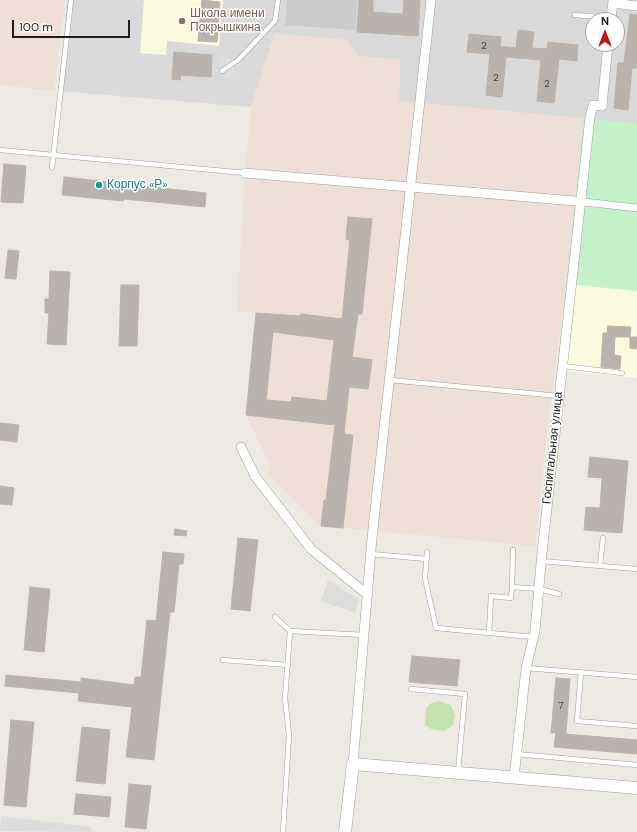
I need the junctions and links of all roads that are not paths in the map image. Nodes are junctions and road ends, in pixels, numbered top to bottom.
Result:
1 (71, 0) edge
2 (278, 0) edge
3 (431, 0) edge
4 (613, 2) edge
5 (637, 6) edge
6 (612, 12) edge
7 (574, 15) dead end
8 (585, 16) edge
9 (607, 52) edge
10 (222, 71) dead end
11 (0, 150) edge
12 (54, 154) junction
13 (52, 168) dead end
14 (245, 173) joint
15 (412, 188) junction
16 (578, 202) junction
17 (637, 208) edge
18 (562, 366) junction
19 (622, 373) dead end
20 (390, 380) junction
21 (559, 396) junction
22 (242, 447) dead end
23 (603, 538) dead end
24 (514, 550) dead end
25 (427, 552) dead end
26 (371, 554) junction
27 (427, 559) junction
28 (541, 561) junction
29 (600, 566) junction
30 (637, 569) edge
31 (512, 587) junction
32 (539, 589) junction
33 (559, 594) dead end
34 (368, 595) junction
35 (275, 617) dead end
36 (290, 631) junction
37 (489, 633) junction
38 (364, 636) junction
39 (533, 637) junction
40 (223, 660) dead end
41 (288, 665) junction
42 (526, 668) junction
43 (582, 672) junction
44 (637, 677) edge
45 (411, 689) dead end
46 (637, 726) edge
47 (517, 754) junction
48 (353, 764) junction
49 (637, 766) edge
50 (458, 773) junction
51 (514, 778) junction
52 (637, 788) edge
53 (283, 832) edge
54 (346, 832) edge

1 - 12 lane
2 - 10 lane
3 - 15 street
4 - 5 street
4 - 6 street
7 - 8 lane
9 - 16 street, Госпитальная улица
11 - 12 lane
12 - 13 lane
12 - 14 lane
14 - 15 street
15 - 16 street
15 - 20 street
16 - 17 street
16 - 18 street, Госпитальная улица
18 - 19 lane
18 - 21 street, Госпитальная улица
20 - 21 lane
20 - 26 street
21 - 28 street, Госпитальная улица
22 - 34 street
23 - 29 lane
24 - 31 lane
25 - 27 lane
26 - 27 lane
26 - 34 street
27 - 37 lane
28 - 29 lane
28 - 32 street, Госпитальная улица
29 - 30 lane
31 - 32 lane
31 - 37 lane
32 - 33 lane
32 - 39 street, Госпитальная улица
34 - 38 street
35 - 36 lane
36 - 38 lane
36 - 41 lane
37 - 39 lane
38 - 48 street
39 - 42 street, Госпитальная улица
40 - 41 lane
41 - 53 lane
42 - 43 lane
42 - 47 street, Госпитальная улица
43 - 44 lane
43 - 46 lane
45 - 50 lane
47 - 49 lane
47 - 51 street, Госпитальная улица
48 - 50 street
48 - 54 street
50 - 51 street
51 - 52 street

